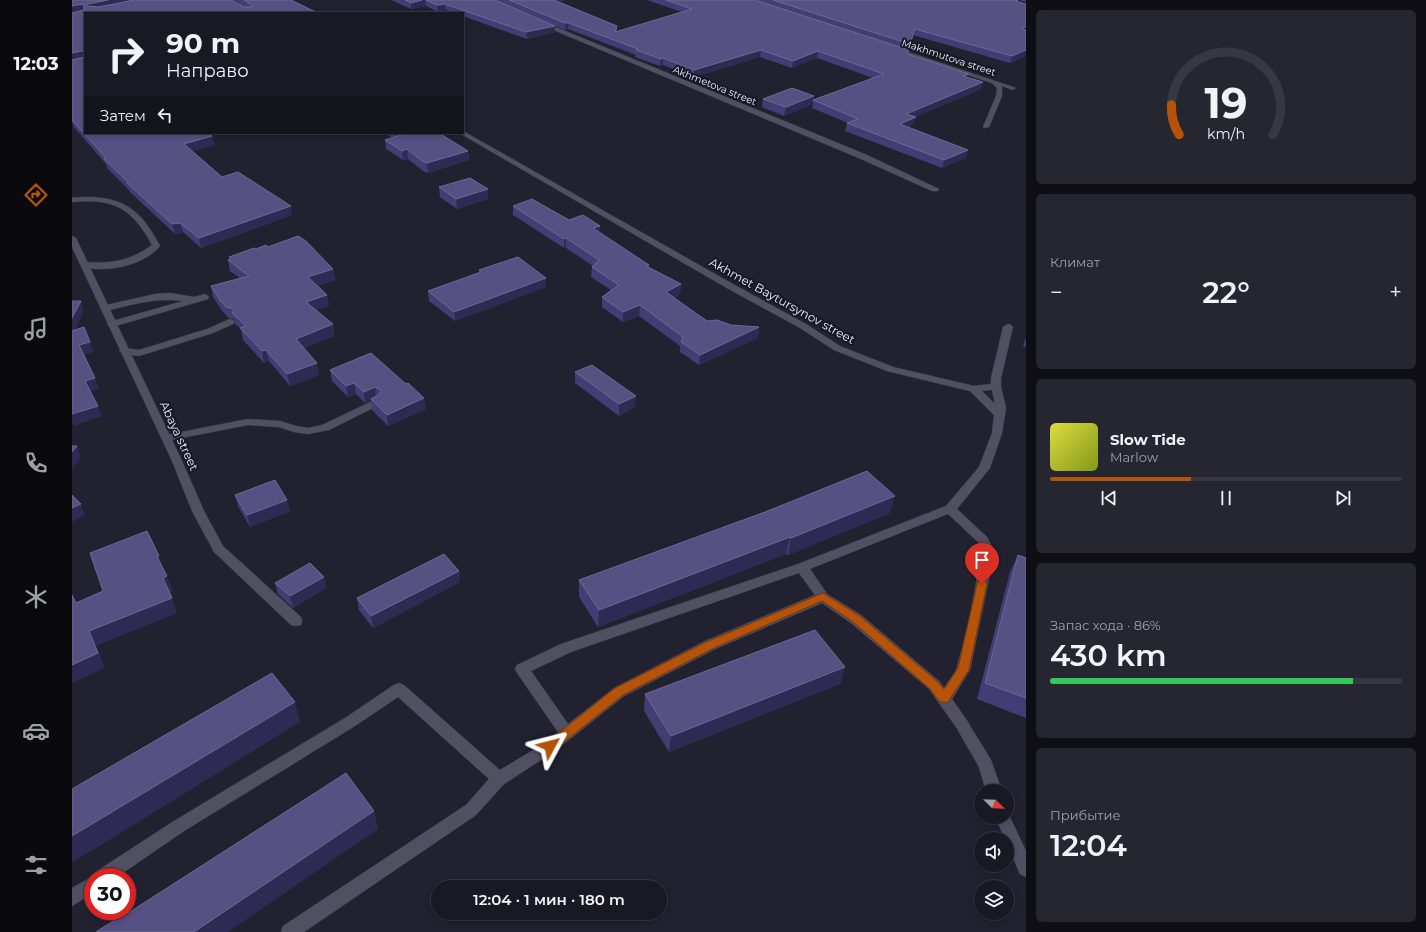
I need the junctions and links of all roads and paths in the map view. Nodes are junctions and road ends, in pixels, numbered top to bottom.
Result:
1 (537, 21) edge
2 (890, 48) edge
3 (994, 82) junction
4 (1013, 88) dead end
5 (986, 127) dead end
6 (464, 134) edge
7 (935, 189) dead end
8 (72, 200) edge
9 (72, 238) edge
10 (85, 265) junction
11 (205, 297) dead end
12 (195, 300) junction
13 (105, 308) junction
14 (230, 322) dead end
15 (112, 324) junction
16 (1008, 327) dead end
17 (124, 351) junction
18 (996, 387) junction
19 (974, 389) junction
20 (377, 402) edge
21 (999, 414) junction
22 (166, 438) junction
23 (950, 509) junction
24 (802, 567) junction
25 (823, 597) junction
26 (296, 621) dead end
27 (944, 699) junction
28 (566, 734) junction
29 (499, 779) junction
30 (992, 784) edge
31 (1006, 824) edge
32 (116, 868) edge
33 (1026, 869) edge
34 (84, 890) edge
35 (72, 898) edge
36 (289, 932) edge

1 - 7 street, Akhmetova street
2 - 3 street, Makhmutova street
3 - 4 street, Makhmutova street
3 - 5 street
6 - 19 street, Akhmet Baytursynov street
8 - 10 street
9 - 10 street, Abaya street
10 - 13 street, Abaya street
11 - 12 street
12 - 13 street
12 - 15 street
13 - 15 street, Abaya street
14 - 17 street
15 - 17 street, Abaya street
16 - 18 street
17 - 22 street, Abaya street
18 - 19 street
18 - 21 street
19 - 21 street
20 - 22 street
21 - 23 street
22 - 26 street, Abaya street
23 - 24 street
23 - 27 street
24 - 25 street
24 - 28 street
25 - 27 street
25 - 28 street
27 - 30 street
28 - 29 street
29 - 32 street
29 - 36 street
31 - 33 street
34 - 35 street

